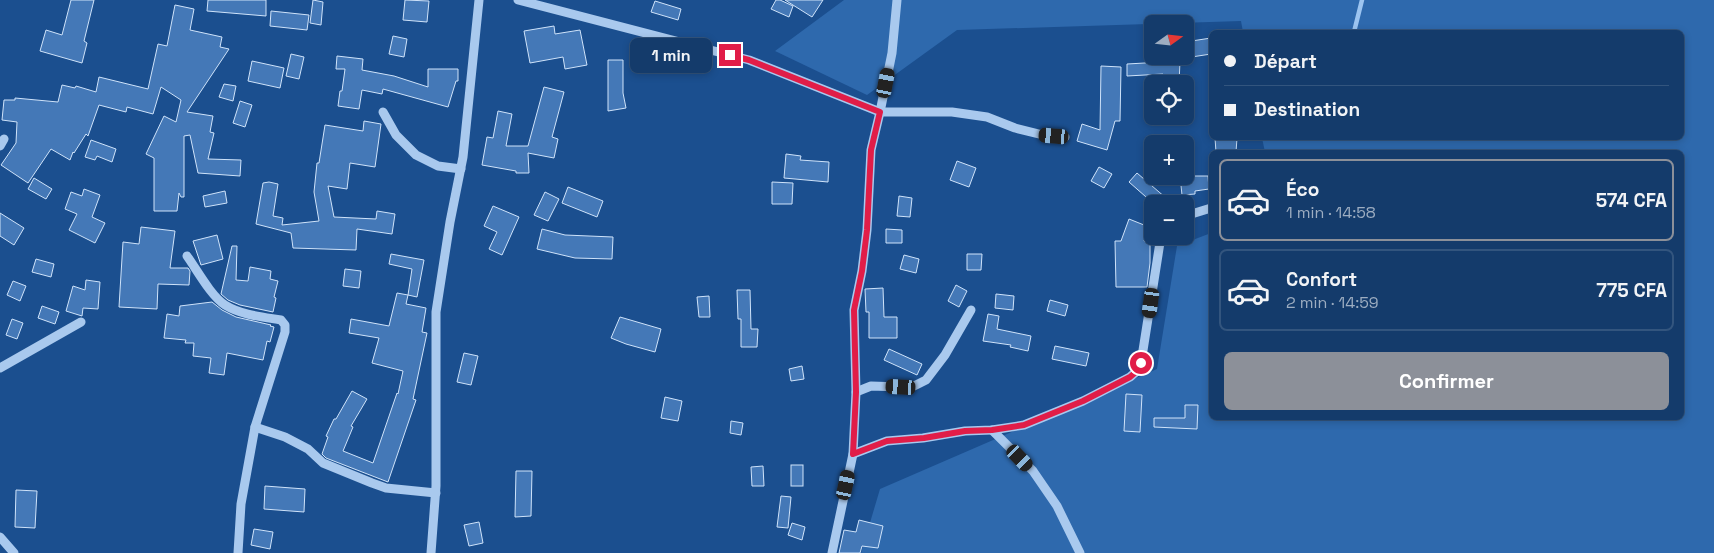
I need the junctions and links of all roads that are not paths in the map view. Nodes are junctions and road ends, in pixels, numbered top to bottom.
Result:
1 (479, 0) edge
2 (518, 0) edge
3 (897, 0) edge
4 (383, 112) dead end
5 (880, 112) junction
6 (1065, 137) dead end
7 (461, 169) junction
8 (1209, 209) edge
9 (1194, 213) edge
10 (1160, 245) edge
11 (187, 256) dead end
12 (971, 310) dead end
13 (82, 322) dead end
14 (0, 368) edge
15 (856, 392) junction
16 (255, 427) junction
17 (992, 430) junction
18 (853, 454) junction
19 (436, 493) junction
20 (0, 537) edge
21 (14, 553) edge
22 (238, 553) edge
23 (432, 553) edge
24 (832, 553) edge
25 (1080, 553) edge

1 - 7 street
2 - 5 street
3 - 5 street
4 - 7 street
5 - 6 street
5 - 15 street
7 - 19 street
8 - 9 street
10 - 17 street
11 - 16 street
12 - 15 street
13 - 14 street
15 - 18 street
16 - 19 street
16 - 22 street
17 - 18 street
17 - 25 street
18 - 24 street
19 - 23 street
20 - 21 street

